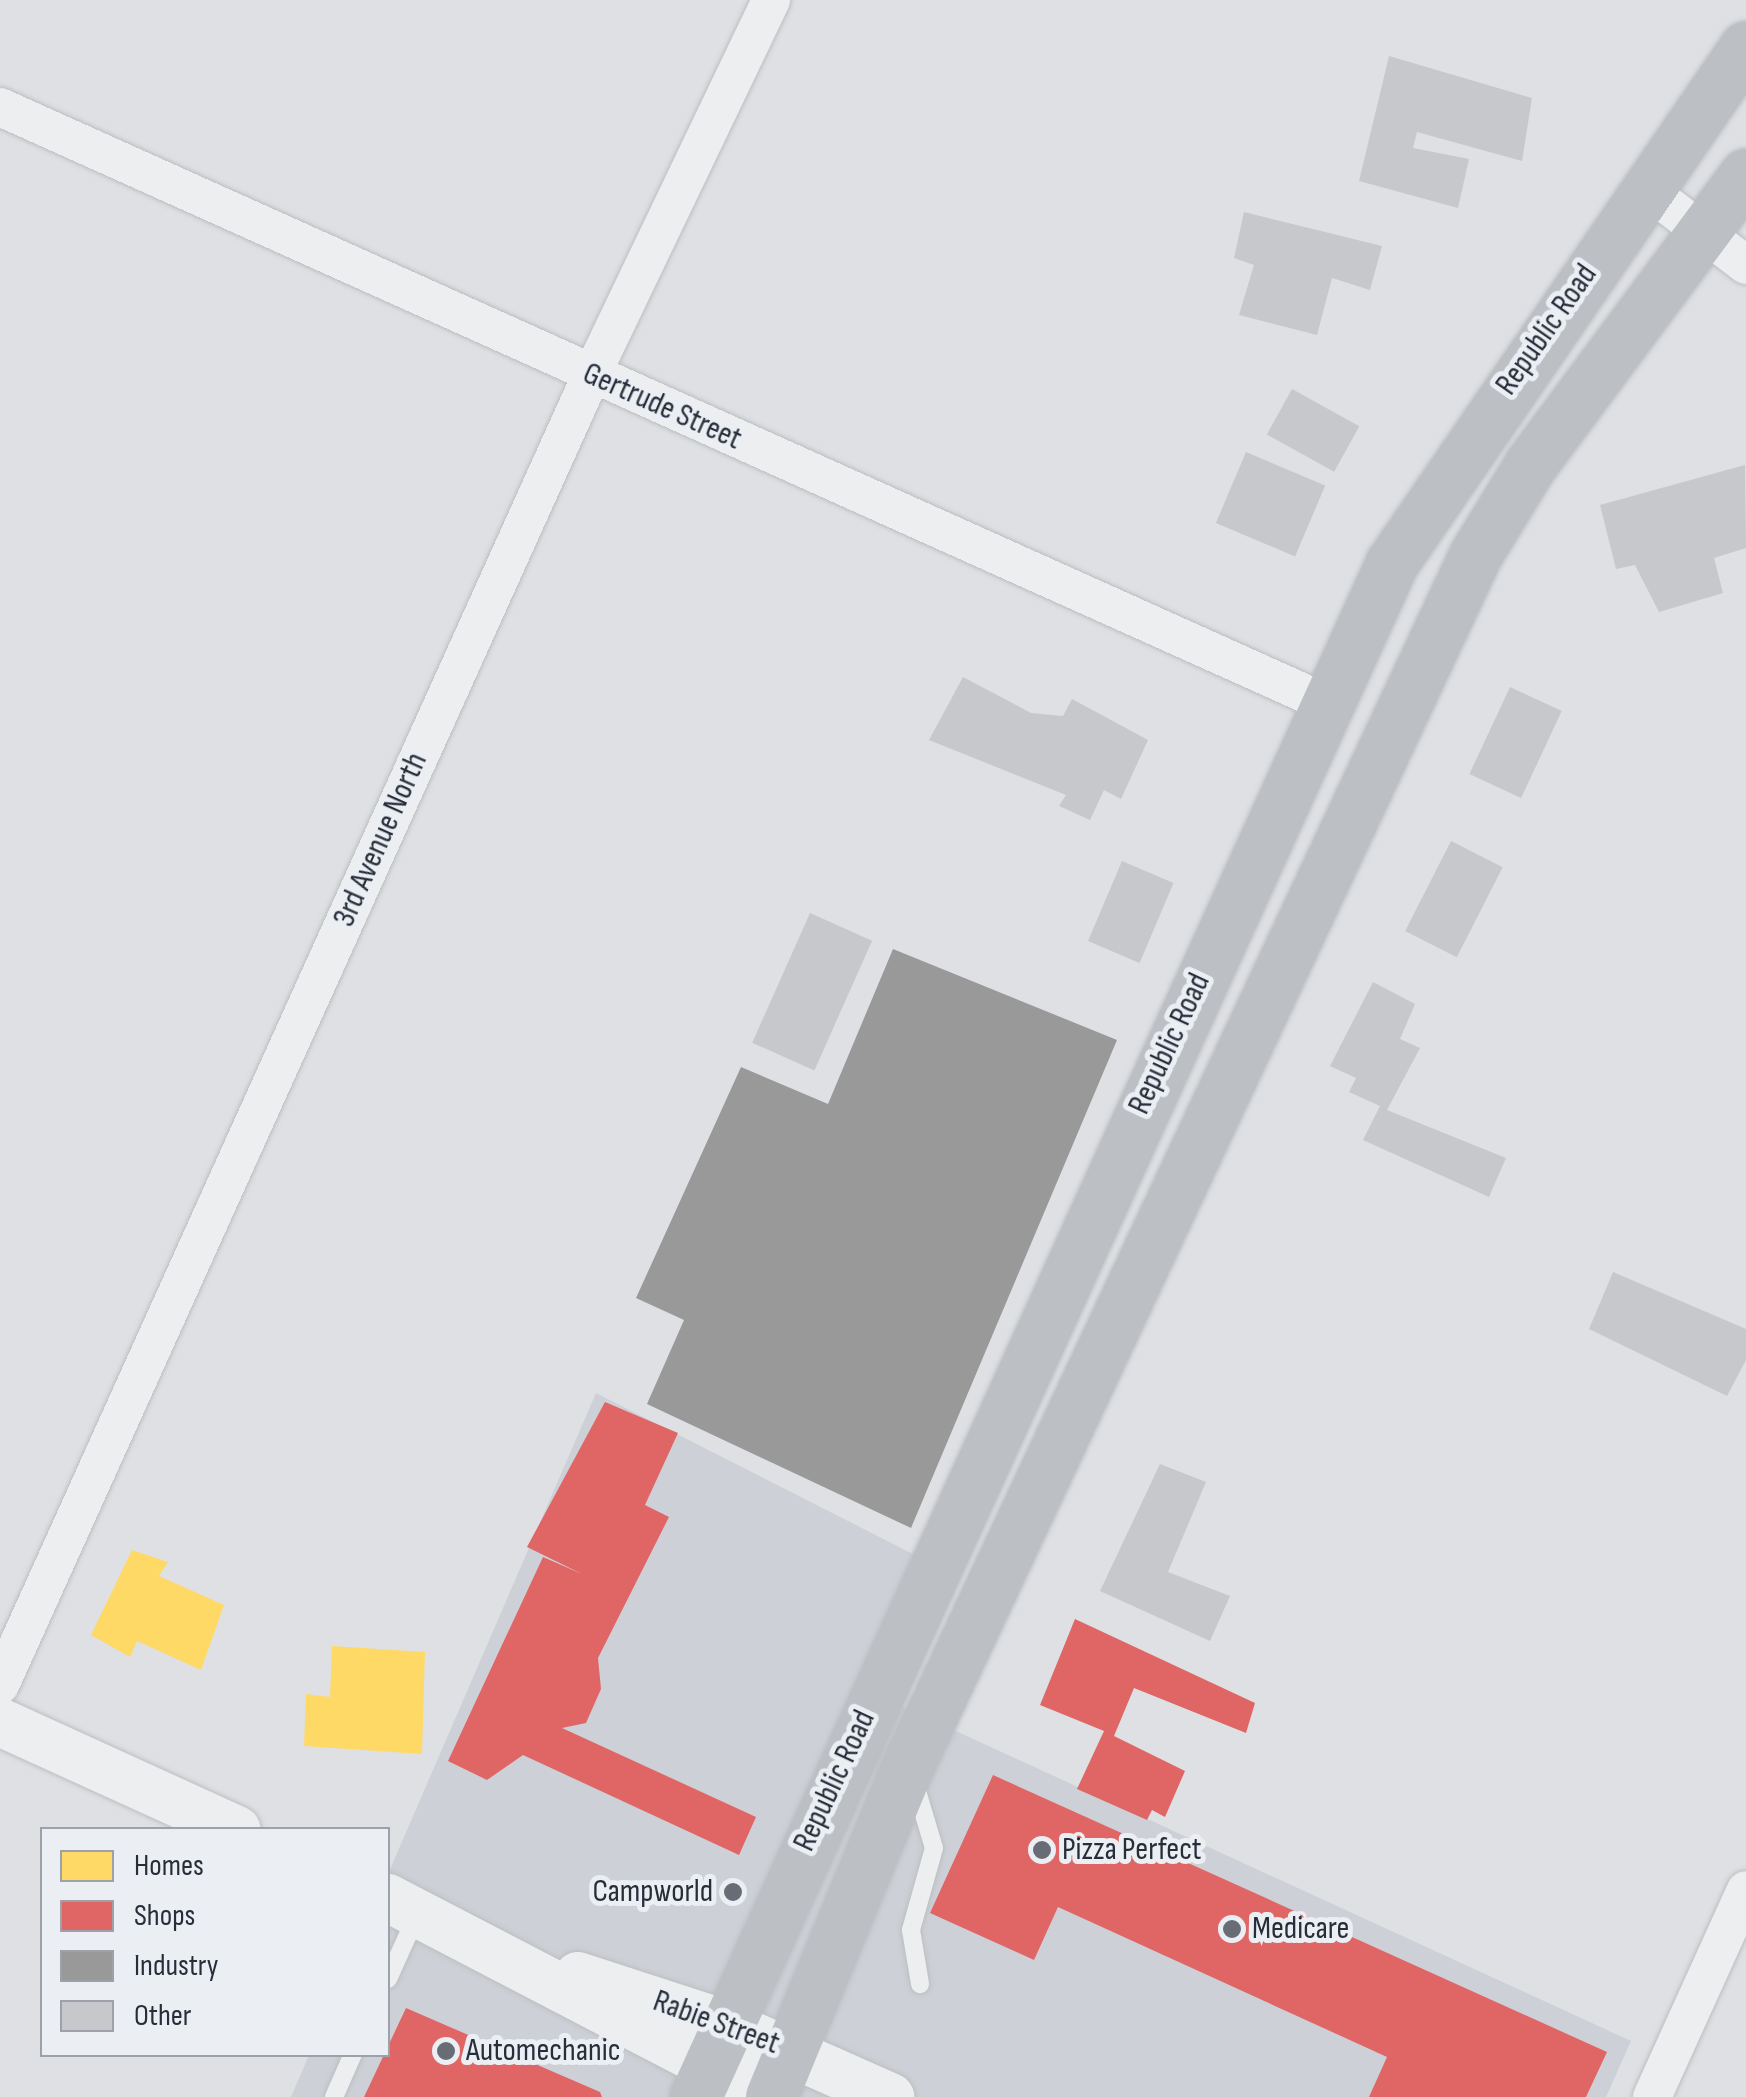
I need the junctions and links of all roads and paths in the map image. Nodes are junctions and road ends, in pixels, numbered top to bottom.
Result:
1 (771, 0) edge
2 (1746, 48) edge
3 (0, 107) edge
4 (1746, 175) edge
5 (1645, 188) junction
6 (1707, 231) junction
7 (1746, 265) edge
8 (591, 376) junction
9 (1326, 703) junction
10 (0, 1685) edge
11 (0, 1722) edge
12 (908, 1766) junction
13 (230, 1827) edge
14 (1746, 1890) edge
15 (403, 1904) edge
16 (390, 1970) edge
17 (920, 1984) dead end
18 (352, 2057) edge
19 (710, 2064) edge
20 (778, 2082) edge
21 (334, 2097) edge
22 (890, 2097) edge
23 (1652, 2097) edge

1 - 8 street, 3rd Avenue North
2 - 5 main road, Republic Road
3 - 8 street, Gertrude Street
4 - 6 main road, Republic Road
5 - 6 street
5 - 9 main road, Republic Road
6 - 7 street
6 - 12 main road, Republic Road
8 - 9 street, Gertrude Street
8 - 10 street, 3rd Avenue North
9 - 19 main road, Republic Road
11 - 13 street
12 - 17 lane
12 - 20 main road, Republic Road
14 - 23 street
15 - 16 lane
15 - 19 street, Rabie Street
18 - 21 lane
19 - 20 street, Rabie Street
20 - 22 street, Rabie Street

